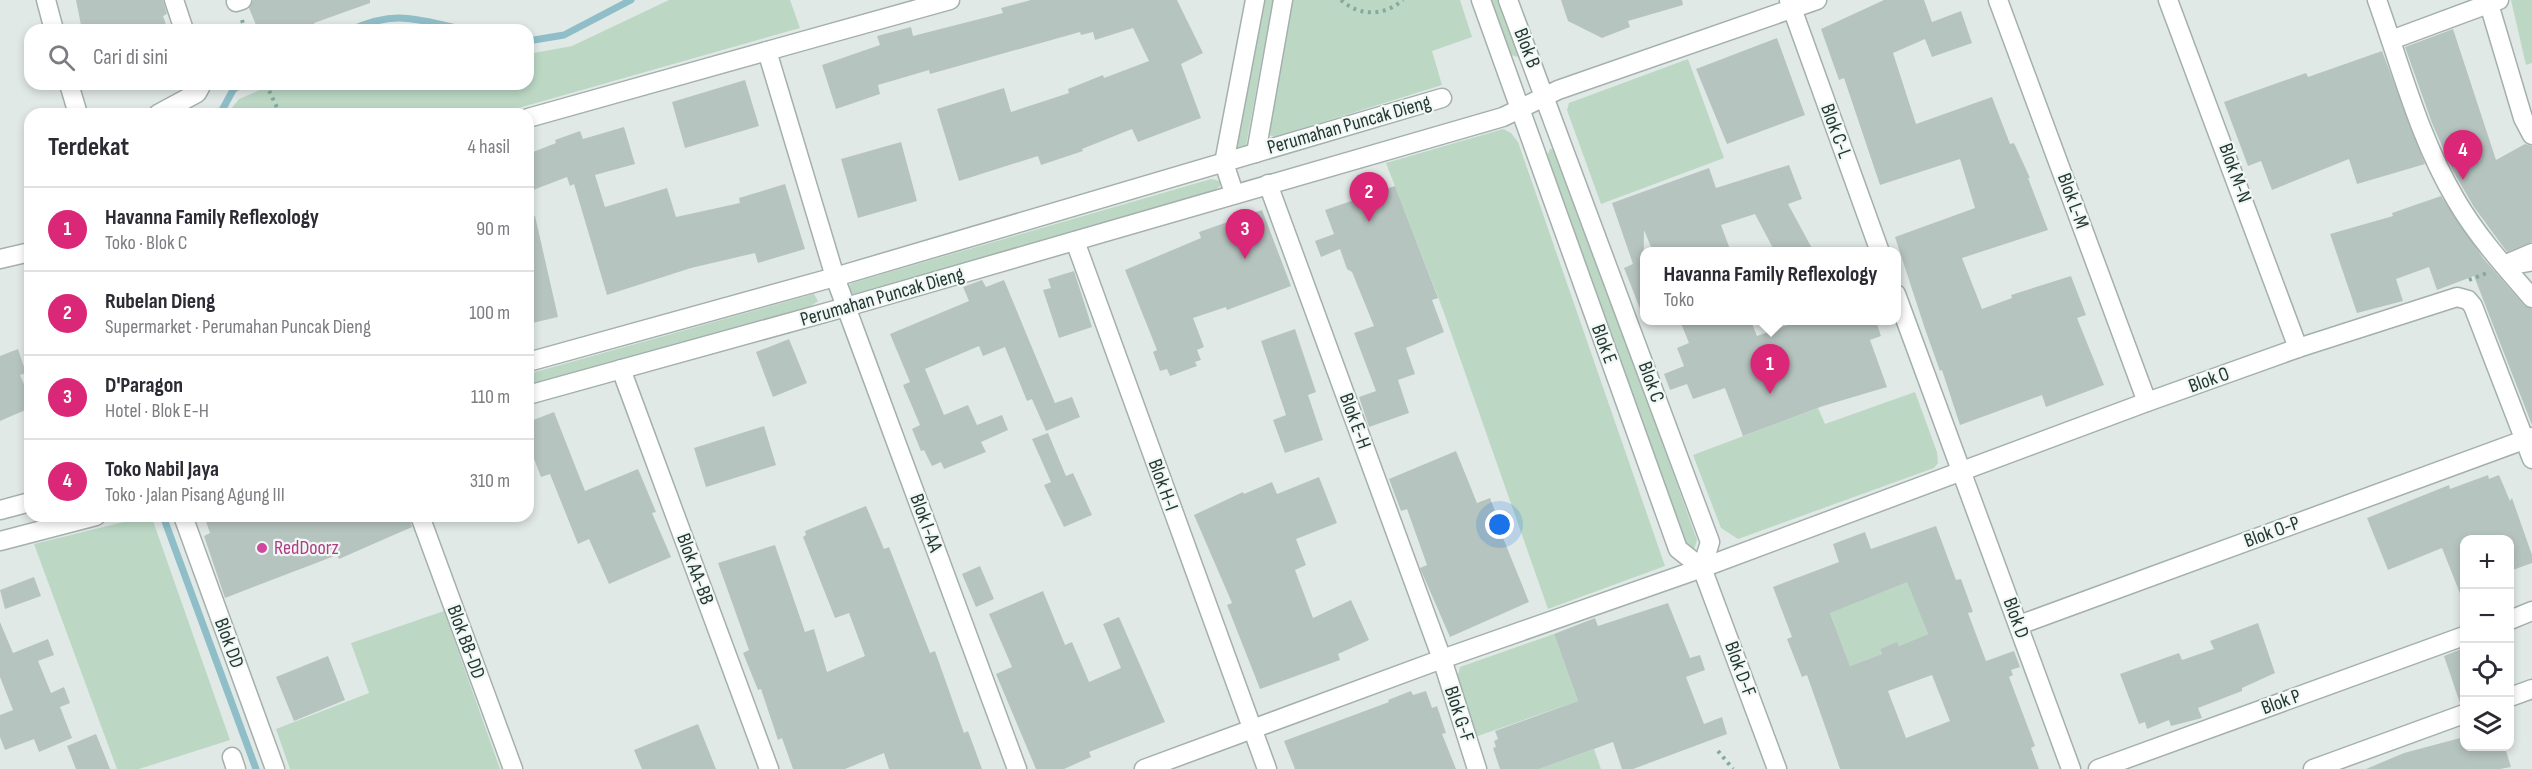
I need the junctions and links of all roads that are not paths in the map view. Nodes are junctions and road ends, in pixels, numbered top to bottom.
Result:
1 (46, 0) edge
2 (174, 0) edge
3 (950, 0) edge
4 (1255, 0) edge
5 (1283, 0) edge
6 (1481, 0) edge
7 (1509, 0) edge
8 (1817, 0) edge
9 (1998, 0) edge
10 (2168, 0) edge
11 (2377, 0) edge
12 (2494, 2) edge
13 (1791, 5) edge
14 (52, 24) edge
15 (182, 24) edge
16 (2391, 40) junction
17 (767, 51) junction
18 (71, 90) edge
19 (199, 90) edge
20 (1545, 96) junction
21 (1442, 98) dead end
22 (76, 108) edge
23 (169, 108) edge
24 (1520, 109) junction
25 (534, 116) edge
26 (2532, 135) edge
27 (1256, 153) junction
28 (1224, 163) junction
29 (1268, 184) junction
30 (1234, 193) junction
31 (1075, 241) junction
32 (1878, 247) edge
33 (24, 253) edge
34 (2532, 253) edge
35 (0, 259) edge
36 (2532, 266) edge
37 (2507, 268) junction
38 (835, 277) junction
39 (2532, 298) edge
40 (846, 307) junction
41 (1901, 307) edge
42 (2298, 348) junction
43 (534, 360) edge
44 (621, 369) junction
45 (534, 393) edge
46 (2147, 402) junction
47 (2528, 439) edge
48 (2532, 459) edge
49 (1963, 470) junction
50 (24, 504) edge
51 (0, 510) edge
52 (73, 522) edge
53 (185, 522) edge
54 (422, 522) edge
55 (0, 541) edge
56 (1702, 568) junction
57 (2532, 611) edge
58 (2514, 618) edge
59 (2019, 625) junction
60 (2460, 637) edge
61 (1442, 659) junction
62 (2532, 690) edge
63 (2513, 697) edge
64 (2460, 715) edge
65 (1253, 729) junction
66 (2070, 768) edge
67 (275, 769) edge
68 (513, 769) edge
69 (769, 769) edge
70 (1017, 769) edge
71 (1144, 769) edge
72 (1267, 769) edge
73 (1477, 769) edge
74 (1777, 769) edge
75 (2098, 769) edge
76 (2313, 769) edge

1 - 14 street
2 - 15 street
3 - 17 street
4 - 28 street
5 - 27 street, Perumahan Puncak Dieng
6 - 24 street, Blok E
7 - 20 street, Blok B
8 - 13 street, Perumahan Puncak Dieng
9 - 46 street, Blok L-M
10 - 42 street, Blok M-N
11 - 16 street
12 - 16 street
12 - 26 street
13 - 20 street, Perumahan Puncak Dieng
13 - 32 street, Blok C-L
16 - 37 street
17 - 25 street
17 - 38 street, Blok I-AA
18 - 22 street
19 - 23 street
20 - 24 street, Perumahan Puncak Dieng
20 - 56 street, Blok C
21 - 27 street, Perumahan Puncak Dieng
24 - 29 street, Perumahan Puncak Dieng
24 - 56 street, Blok E
27 - 28 street, Perumahan Puncak Dieng
28 - 30 street
28 - 38 street, Perumahan Puncak Dieng
29 - 30 street, Perumahan Puncak Dieng
29 - 61 street, Blok E-H
30 - 31 street, Perumahan Puncak Dieng
31 - 40 street, Perumahan Puncak Dieng
31 - 65 street, Blok H-I
33 - 35 street
34 - 37 street
36 - 37 lane
37 - 39 street
38 - 40 street, Blok I-AA
38 - 43 street, Perumahan Puncak Dieng
40 - 44 street, Perumahan Puncak Dieng
40 - 70 street, Blok I-AA
41 - 49 street
42 - 46 street, Blok O
42 - 47 street, Blok O
44 - 45 street, Perumahan Puncak Dieng
44 - 69 street, Blok AA-BB
46 - 49 street, Blok O
47 - 48 street
47 - 59 street, Blok O-P
49 - 56 street, Blok O
49 - 59 street, Blok D
50 - 51 street
52 - 55 street
53 - 67 street, Blok DD
54 - 68 street, Blok BB-DD
56 - 61 street, Blok O
56 - 74 street, Blok D-F
57 - 58 street
59 - 66 street, Blok D
60 - 75 street, Blok P
61 - 65 street, Blok O
61 - 73 street, Blok G-F
62 - 63 street
64 - 76 street
65 - 71 street, Blok O
65 - 72 street, Blok H-I

